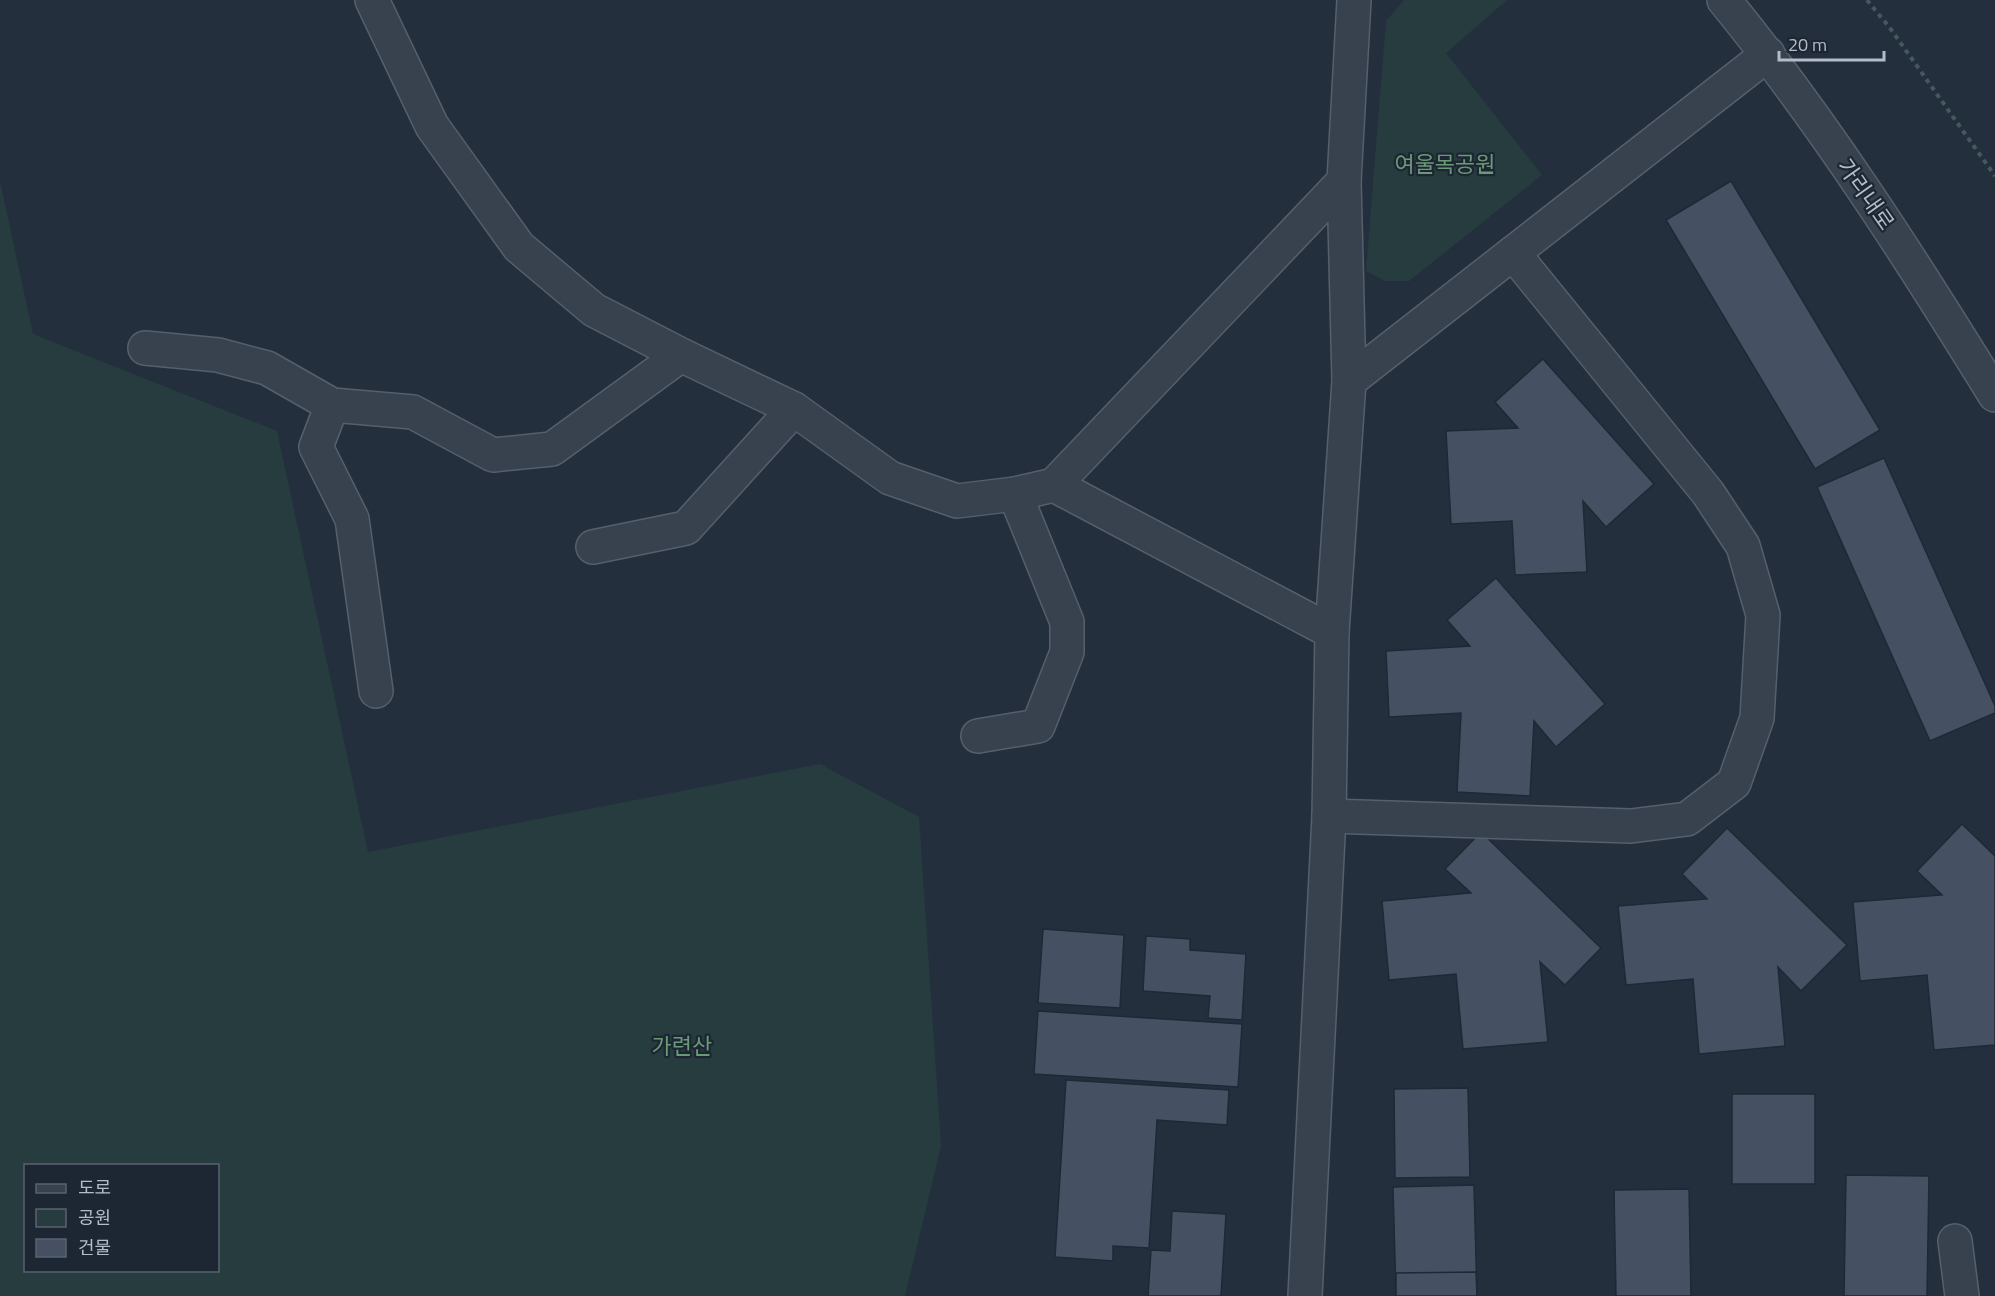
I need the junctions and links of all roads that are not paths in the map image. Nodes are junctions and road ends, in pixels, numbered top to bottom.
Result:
1 (372, 0) edge
2 (1354, 0) edge
3 (1724, 0) edge
4 (1768, 54) junction
5 (1344, 181) junction
6 (1513, 253) junction
7 (145, 348) dead end
8 (681, 355) junction
9 (1349, 381) junction
10 (1995, 395) edge
11 (332, 405) junction
12 (794, 409) junction
13 (1054, 485) junction
14 (1015, 494) junction
15 (593, 546) dead end
16 (1332, 632) junction
17 (376, 691) dead end
18 (978, 736) dead end
19 (1329, 816) junction
20 (1955, 1241) dead end
21 (1305, 1296) edge
22 (1962, 1296) edge

1 - 8 street
2 - 5 street
3 - 4 street, 가리내로
4 - 6 street
4 - 10 street, 가리내로
5 - 9 street
5 - 13 street
6 - 9 street
6 - 19 street
7 - 11 street
8 - 11 street
8 - 12 street
9 - 16 street
11 - 17 street
12 - 14 street
12 - 15 street
13 - 14 street
13 - 16 street
14 - 18 street
16 - 19 street
19 - 21 street
20 - 22 street

